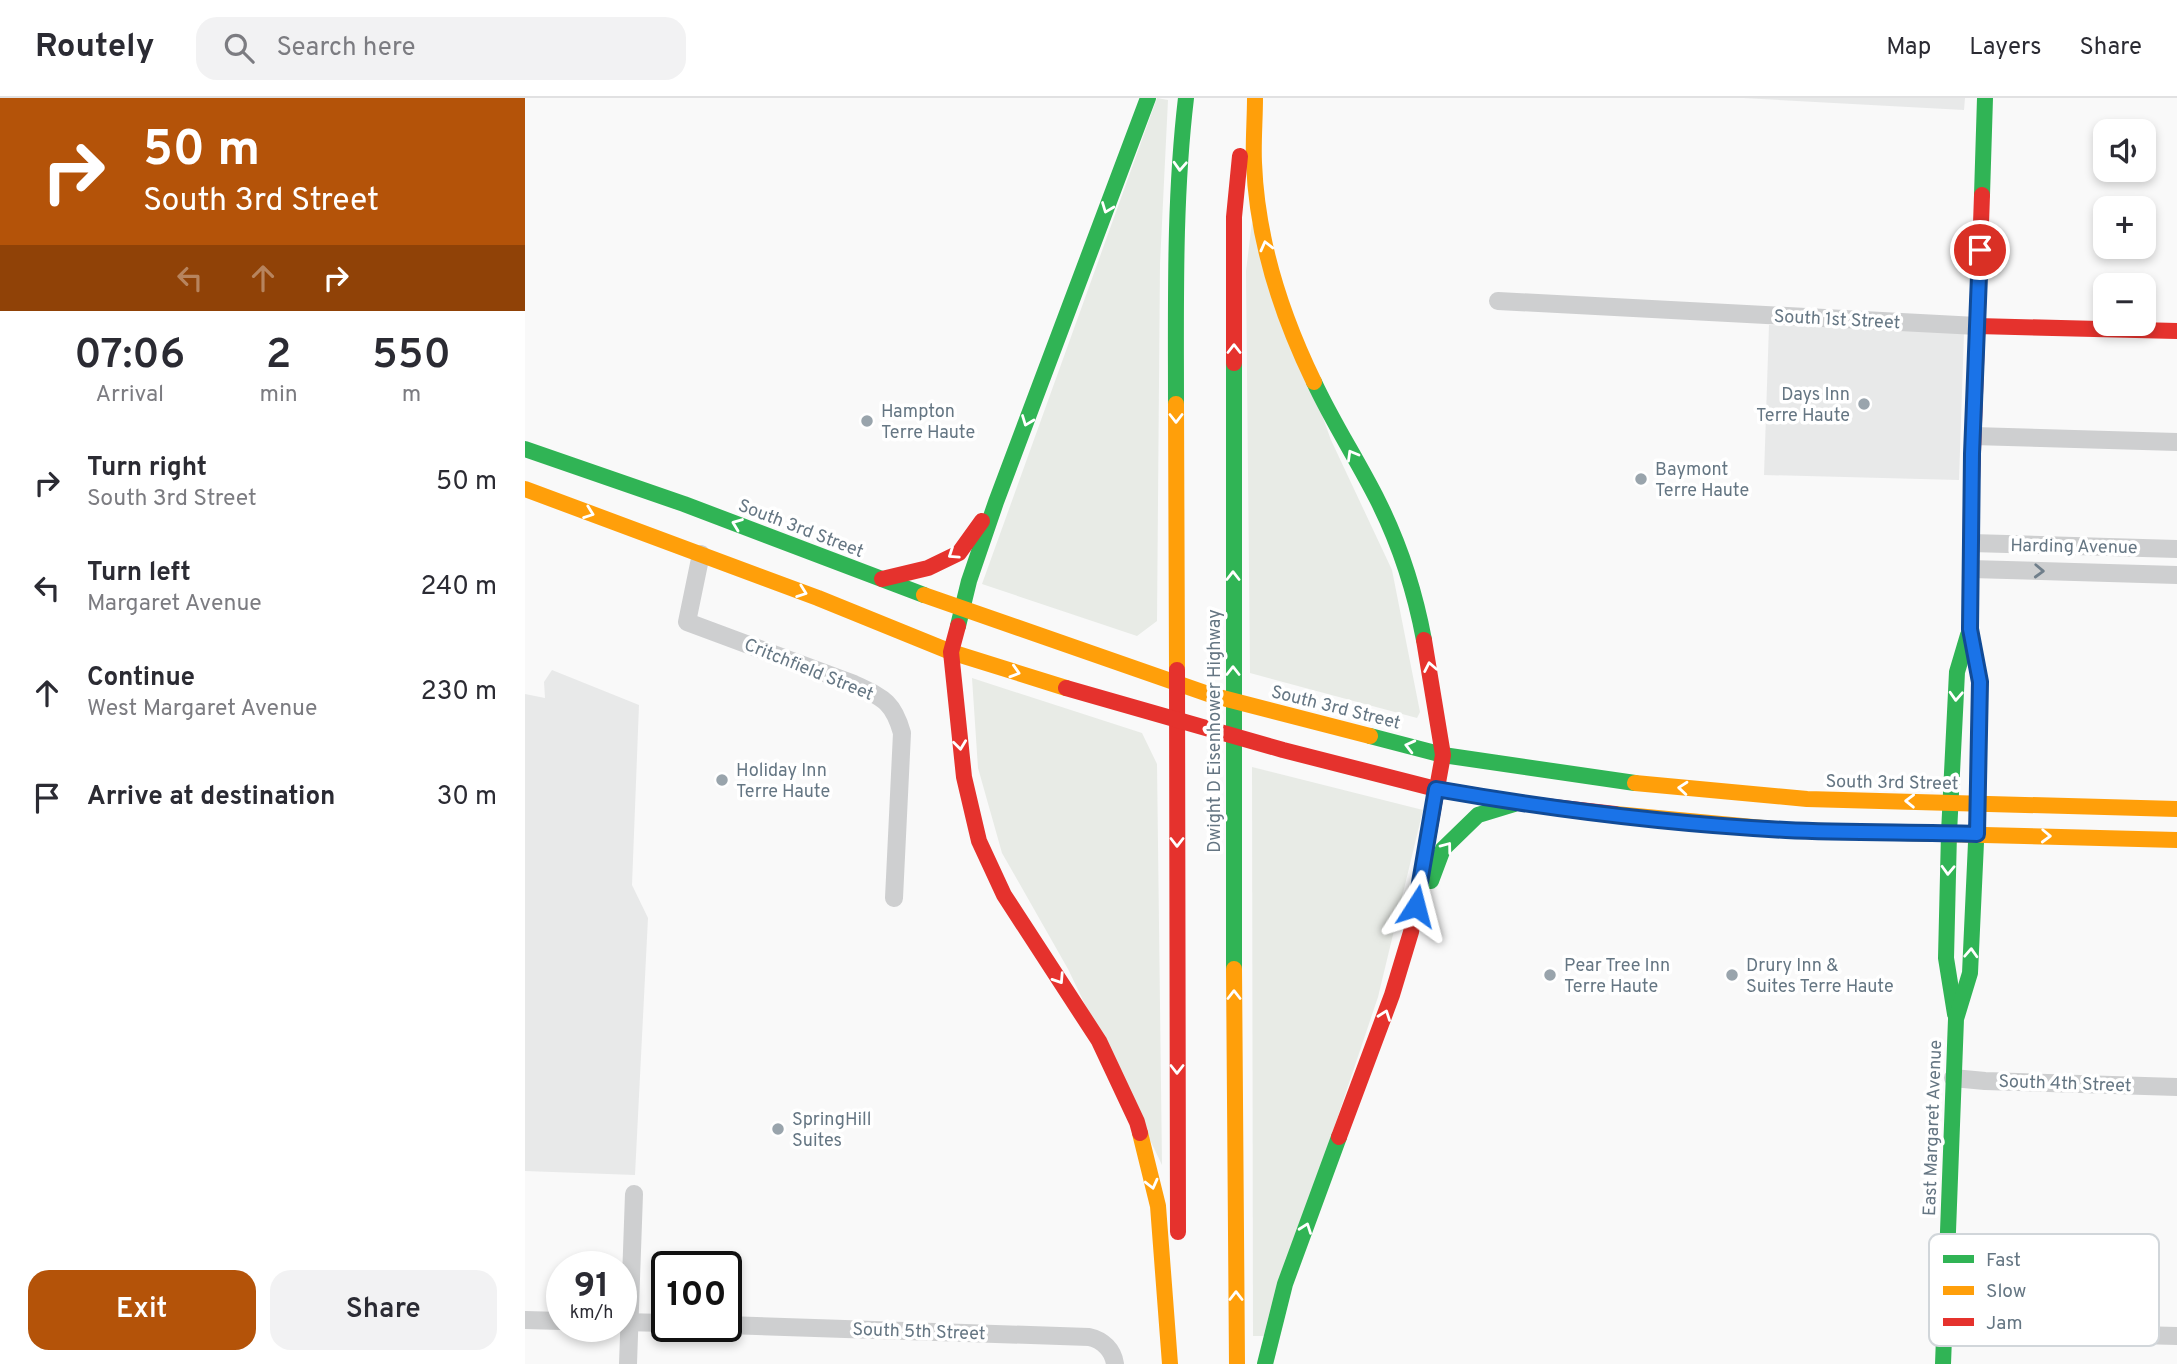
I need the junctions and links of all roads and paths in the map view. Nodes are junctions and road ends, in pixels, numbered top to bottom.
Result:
1 (1148, 98) edge
2 (1186, 98) edge
3 (1247, 98) edge
4 (1255, 98) edge
5 (1985, 98) edge
6 (1498, 301) dead end
7 (1977, 326) junction
8 (2177, 331) edge
9 (1973, 436) junction
10 (2177, 442) edge
11 (525, 449) edge
12 (525, 489) edge
13 (996, 502) junction
14 (1971, 543) junction
15 (2177, 548) edge
16 (701, 554) junction
17 (1971, 569) junction
18 (2177, 575) edge
19 (882, 579) junction
20 (961, 609) junction
21 (1970, 629) junction
22 (951, 652) junction
23 (1443, 755) junction
24 (1436, 789) junction
25 (1951, 802) junction
26 (1520, 803) junction
27 (1978, 804) junction
28 (2177, 809) edge
29 (1949, 834) junction
30 (1977, 834) junction
31 (2177, 840) edge
32 (894, 898) dead end
33 (1412, 932) junction
34 (1956, 1019) junction
35 (1953, 1078) junction
36 (2177, 1087) edge
37 (634, 1195) dead end
38 (1947, 1234) edge
39 (630, 1251) edge
40 (525, 1320) edge
41 (546, 1321) edge
42 (742, 1326) edge
43 (2159, 1335) edge
44 (2177, 1336) edge
45 (626, 1342) edge
46 (1944, 1346) edge
47 (1112, 1356) edge
48 (628, 1364) edge
49 (1170, 1364) edge
50 (1178, 1364) edge
51 (1237, 1364) edge
52 (1265, 1364) edge
53 (1943, 1364) edge

1 -> 13 main road
2 -> 50 main road, Dwight D Eisenhower Highway
51 -> 3 main road, Dwight D Eisenhower Highway
23 -> 4 main road
5 - 7 main road
6 - 7 street, South 1st Street
7 - 8 main road, South 1st Street
7 - 9 main road
9 - 10 street
9 - 14 main road
19 -> 11 main road, South 3rd Street
12 -> 16 main road
13 -> 19 main road
13 - 20 main road
14 - 15 street, Harding Avenue
14 - 17 main road
16 -> 22 main road
16 - 32 street, Critchfield Street
17 -> 18 street, Harding Avenue
17 - 21 main road
19 - 20 main road, South 3rd Street
20 - 22 main road
23 -> 20 main road, South 3rd Street
21 -> 25 main road
21 - 27 main road
22 -> 24 main road
22 -> 49 main road
23 - 24 main road
25 -> 23 main road, South 3rd Street
24 - 26 main road
24 - 33 main road
25 - 27 main road, South 3rd Street
25 - 29 main road
26 - 29 main road
33 -> 26 main road
27 - 28 main road, South 3rd Street
27 - 30 main road
29 - 30 main road
29 -> 34 main road
30 -> 31 main road
34 -> 30 main road
52 -> 33 main road
34 - 35 main road, East Margaret Avenue
35 - 36 street, South 4th Street
35 - 38 main road, East Margaret Avenue
37 - 39 street
40 - 41 street
42 - 47 street, South 5th Street
43 - 44 street
45 - 48 street
46 - 53 main road, East Margaret Avenue

